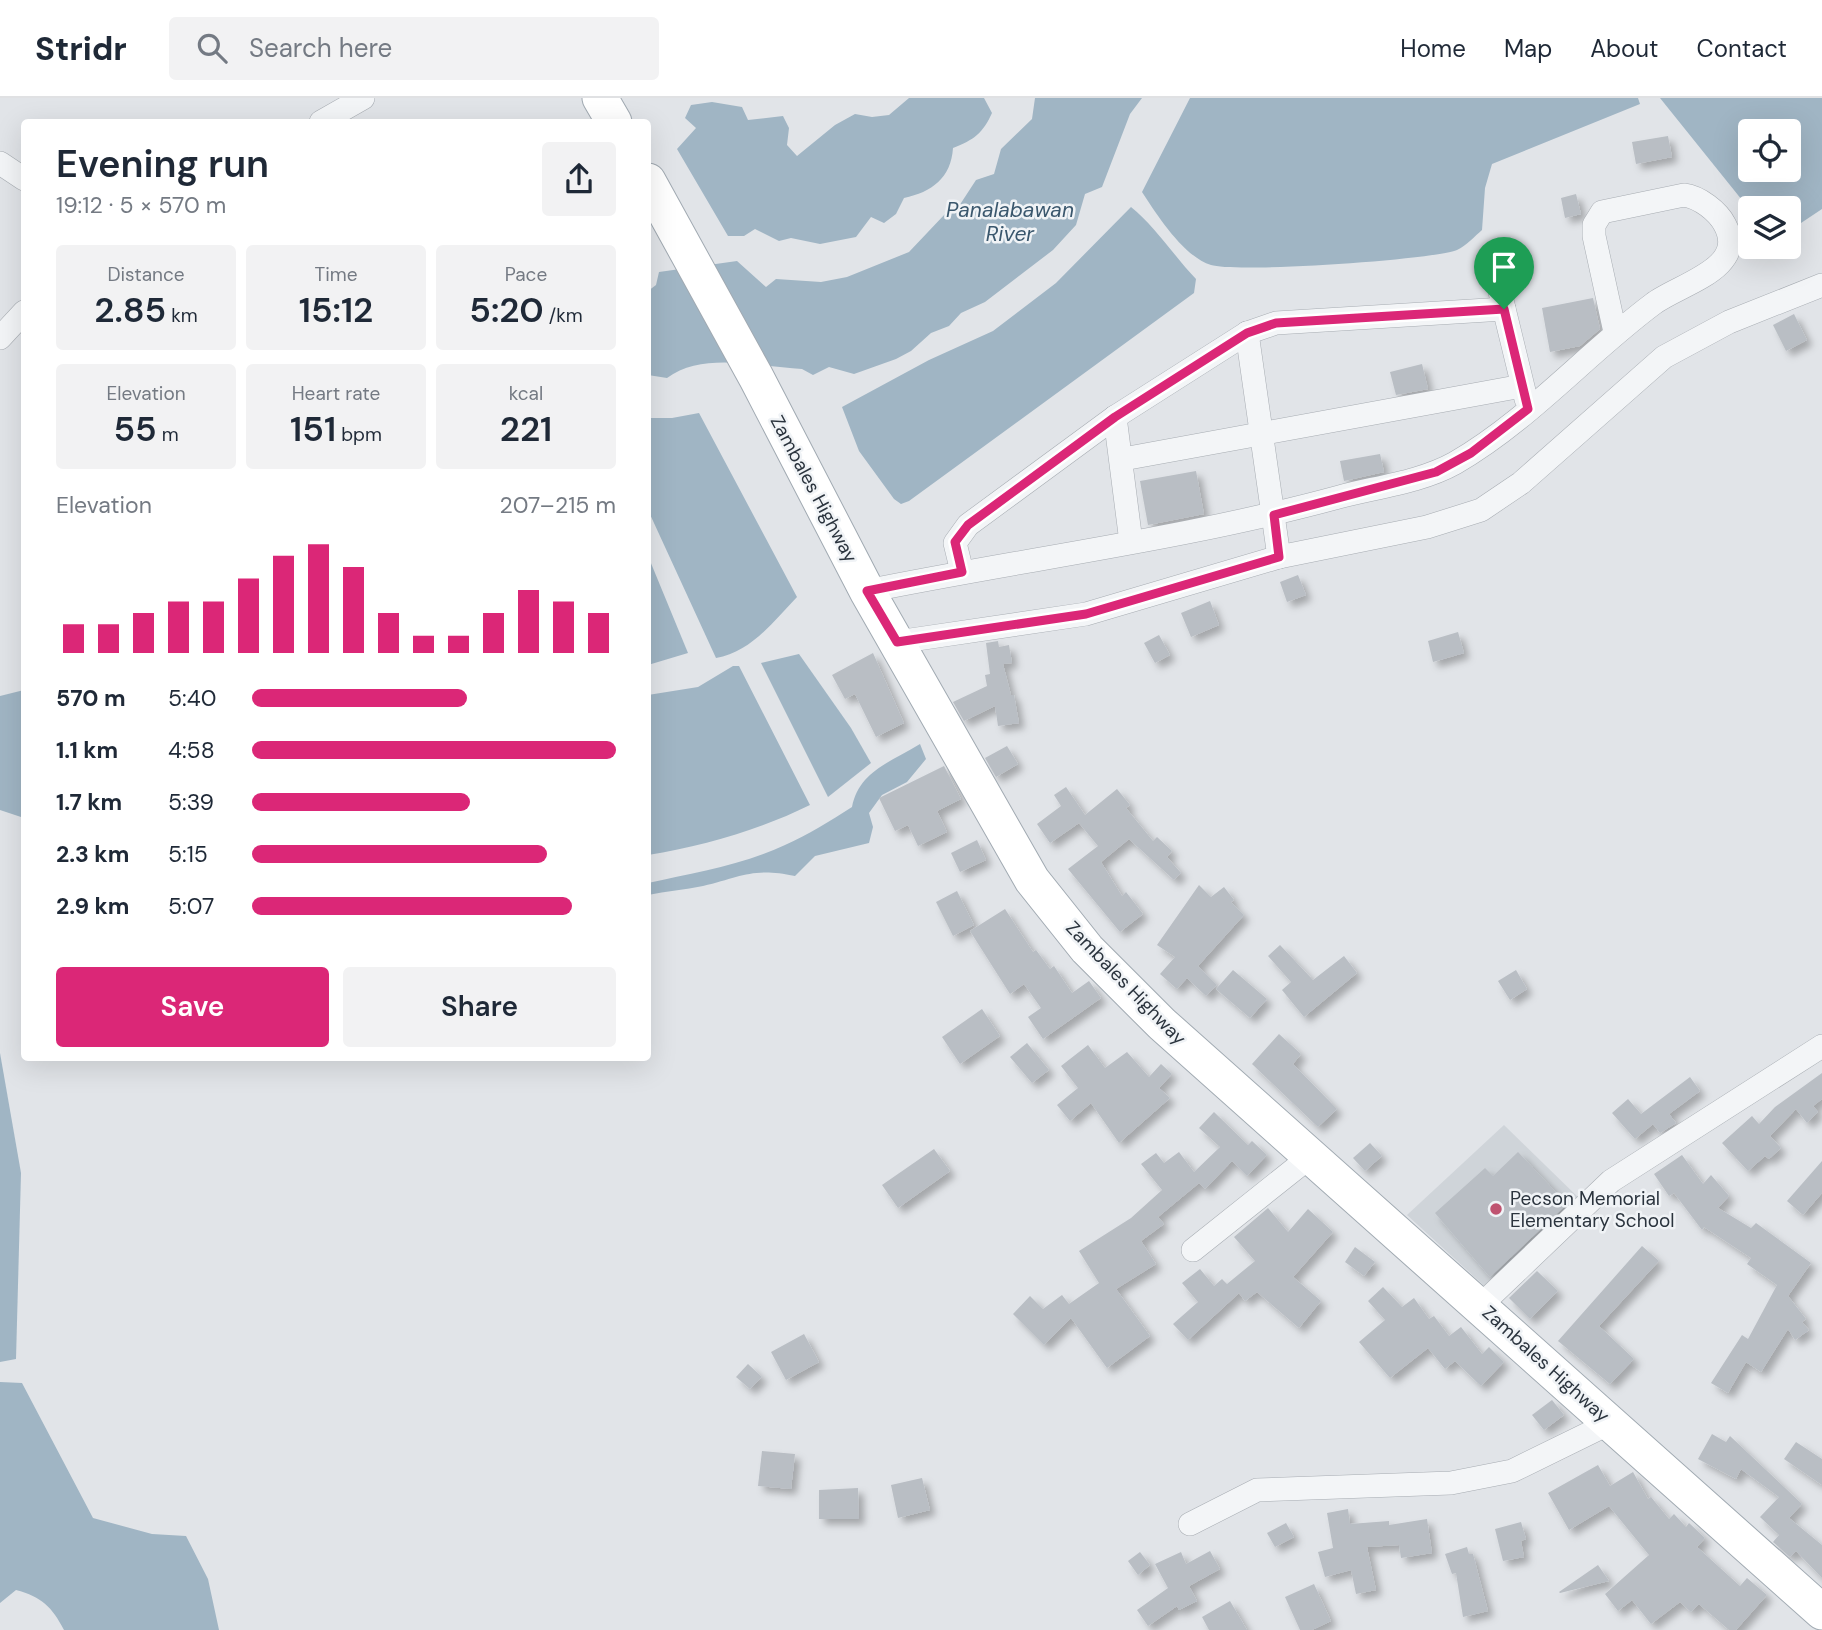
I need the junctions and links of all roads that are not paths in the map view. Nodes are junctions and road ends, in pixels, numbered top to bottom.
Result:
1 (363, 98) edge
2 (600, 98) edge
3 (326, 119) edge
4 (612, 119) edge
5 (0, 163) edge
6 (21, 177) edge
7 (651, 185) edge
8 (1822, 285) edge
9 (21, 315) edge
10 (1615, 332) junction
11 (1247, 333) junction
12 (0, 338) edge
13 (1522, 386) junction
14 (1528, 409) junction
15 (1115, 417) junction
16 (1262, 433) junction
17 (1123, 458) junction
18 (1274, 515) junction
19 (1131, 542) junction
20 (1279, 557) junction
21 (962, 572) junction
22 (867, 591) junction
23 (897, 642) junction
24 (1822, 1046) edge
25 (1311, 1156) junction
26 (1194, 1250) dead end
27 (1481, 1305) junction
28 (1610, 1423) junction
29 (1190, 1524) dead end
30 (1822, 1612) edge

1 - 3 street
2 - 4 main road
5 - 6 street
7 - 22 main road, Zambales Highway
8 - 20 street
9 - 12 street
10 - 10 street
10 - 14 street
11 - 13 street
11 - 15 street
11 - 16 street
13 - 14 street
13 - 16 street
14 - 18 street
15 - 17 street
15 - 21 street
16 - 17 street
16 - 18 street
17 - 19 street
18 - 19 street
18 - 20 street
19 - 21 street
20 - 23 street
21 - 22 street
22 - 23 main road, Zambales Highway
23 - 25 main road, Zambales Highway
24 - 27 street
25 - 26 street
25 - 27 main road, Zambales Highway
27 - 28 main road, Zambales Highway
28 - 29 street
28 - 30 main road, Zambales Highway

